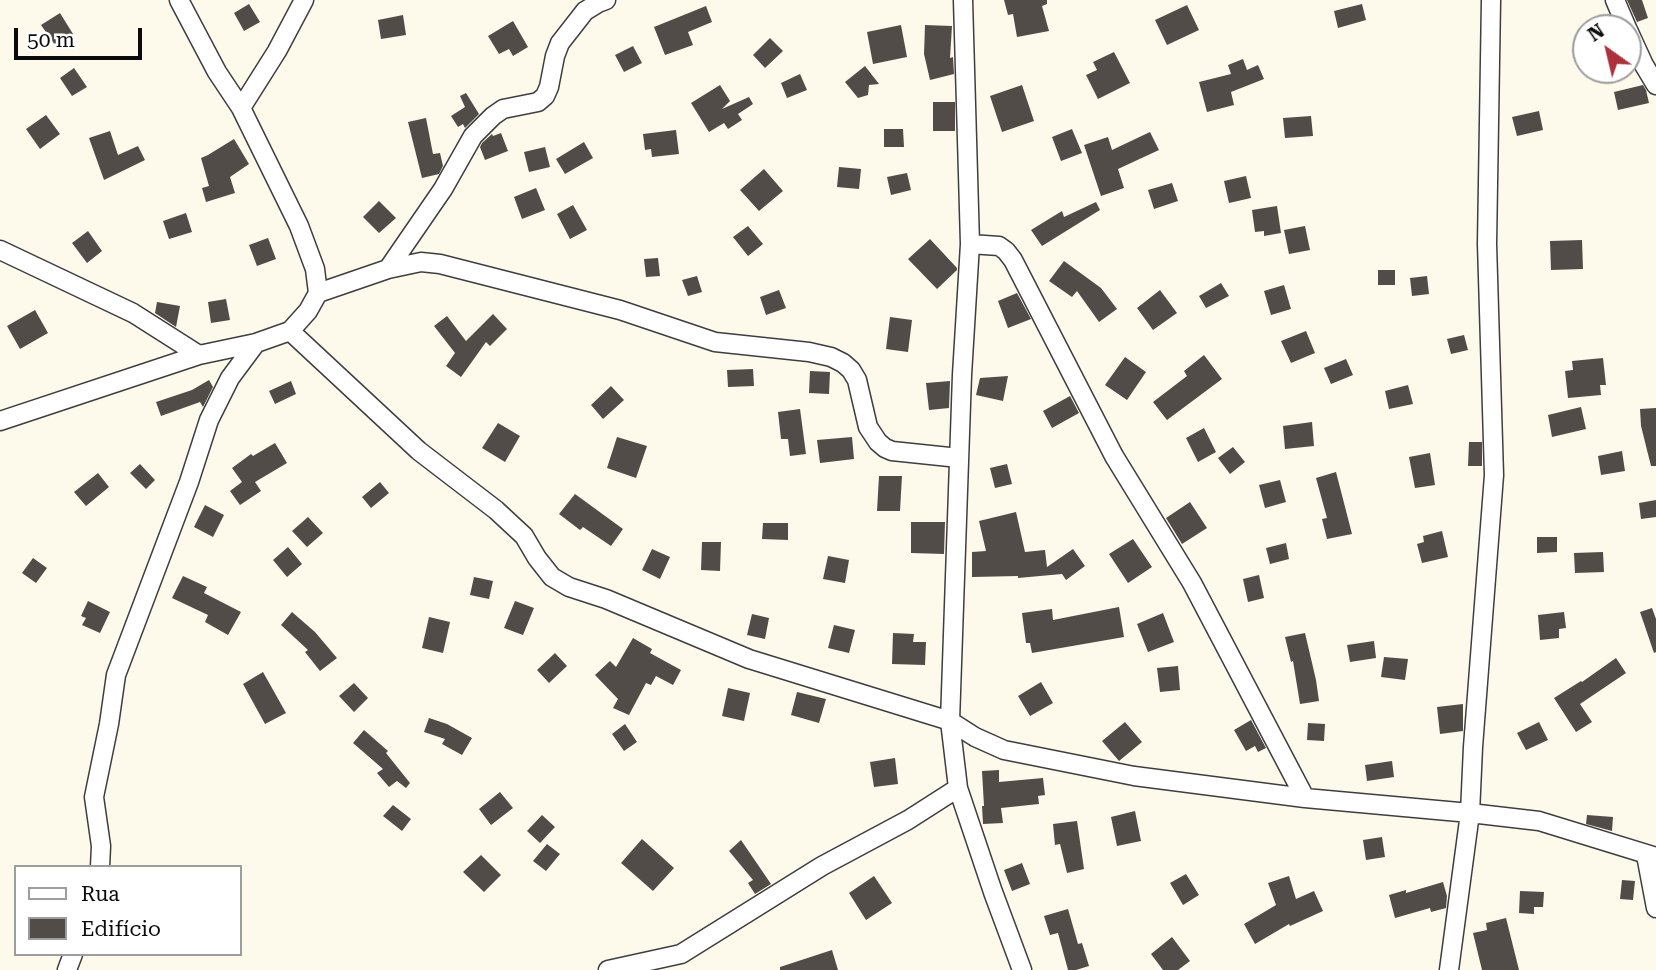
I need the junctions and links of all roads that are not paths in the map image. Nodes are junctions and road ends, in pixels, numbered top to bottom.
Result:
1 (179, 0) edge
2 (304, 0) edge
3 (606, 0) edge
4 (963, 0) edge
5 (1491, 0) edge
6 (1642, 60) edge
7 (1656, 85) edge
8 (241, 108) junction
9 (970, 244) junction
10 (0, 250) edge
11 (388, 269) junction
12 (318, 293) junction
13 (290, 331) junction
14 (256, 343) junction
15 (200, 355) junction
16 (0, 421) edge
17 (959, 458) junction
18 (950, 721) junction
19 (958, 788) junction
20 (1305, 798) junction
21 (1470, 813) junction
22 (1651, 856) edge
23 (100, 865) edge
24 (1656, 908) edge
25 (1448, 969) edge
26 (608, 970) edge
27 (1023, 970) edge

1 - 8 street
2 - 8 street
3 - 11 street
4 - 9 street
5 - 21 street
6 - 7 street
8 - 12 street
9 - 17 street
9 - 20 street
10 - 15 street
11 - 12 street
11 - 17 street
12 - 13 street
13 - 14 street
13 - 18 street
14 - 15 street
14 - 23 street
15 - 16 street
17 - 18 street
18 - 19 street
18 - 20 street
19 - 26 street
19 - 27 street
20 - 21 street
21 - 22 street
21 - 25 street
22 - 24 street

